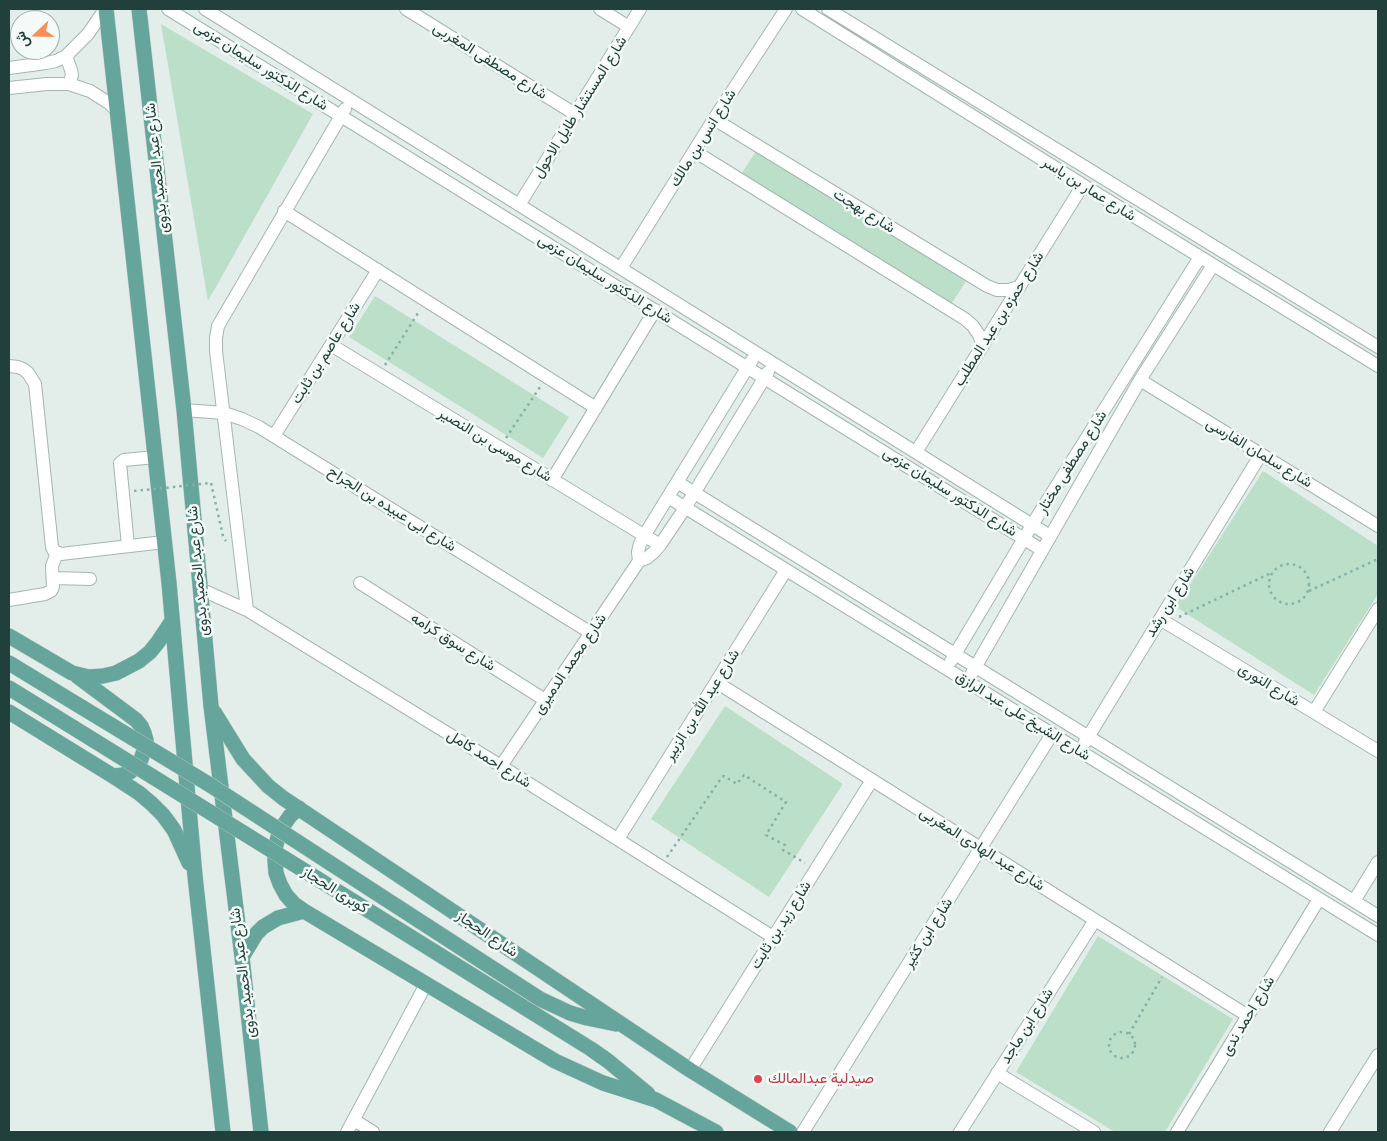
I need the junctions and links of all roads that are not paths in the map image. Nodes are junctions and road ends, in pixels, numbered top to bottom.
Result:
1 (105, 9) edge
2 (139, 9) edge
3 (168, 9) edge
4 (205, 9) edge
5 (406, 9) edge
6 (600, 9) edge
7 (640, 9) edge
8 (786, 9) edge
9 (802, 9) edge
10 (828, 9) edge
11 (629, 27) junction
12 (66, 56) junction
13 (9, 68) edge
14 (69, 84) junction
15 (9, 88) edge
16 (350, 99) junction
17 (117, 111) junction
18 (575, 114) junction
19 (341, 115) junction
20 (714, 119) junction
21 (694, 151) junction
22 (1083, 185) junction
23 (519, 205) junction
24 (284, 211) junction
25 (1200, 256) junction
26 (1213, 265) junction
27 (621, 268) junction
28 (378, 270) junction
29 (1018, 287) junction
30 (654, 310) junction
31 (331, 345) junction
32 (983, 345) junction
33 (1378, 347) edge
34 (757, 353) junction
35 (773, 363) junction
36 (9, 366) edge
37 (1378, 366) edge
38 (748, 367) junction
39 (764, 378) junction
40 (1140, 380) junction
41 (596, 408) junction
42 (184, 410) junction
43 (224, 414) junction
44 (274, 436) junction
45 (916, 452) junction
46 (1261, 454) junction
47 (155, 457) junction
48 (552, 480) junction
49 (677, 482) junction
50 (694, 492) junction
51 (668, 497) junction
52 (685, 508) junction
53 (1032, 525) junction
54 (1378, 526) edge
55 (644, 536) junction
56 (1050, 536) junction
57 (1024, 538) junction
58 (164, 542) junction
59 (660, 545) junction
60 (128, 546) junction
61 (1042, 550) junction
62 (57, 553) junction
63 (639, 561) junction
64 (786, 570) junction
65 (53, 578) junction
66 (90, 579) dead end
67 (360, 583) dead end
68 (200, 589) junction
69 (9, 600) edge
70 (1378, 609) edge
71 (247, 610) junction
72 (172, 621) junction
73 (1163, 621) junction
74 (591, 632) junction
75 (9, 636) edge
76 (956, 654) junction
77 (9, 663) edge
78 (976, 666) junction
79 (947, 669) junction
80 (72, 673) junction
81 (967, 681) junction
82 (716, 682) junction
83 (9, 688) edge
84 (545, 700) junction
85 (211, 706) junction
86 (9, 712) edge
87 (1314, 712) junction
88 (1052, 734) junction
89 (1088, 736) junction
90 (1079, 751) junction
91 (1378, 751) edge
92 (501, 766) junction
93 (113, 776) junction
94 (872, 780) junction
95 (299, 808) junction
96 (618, 839) junction
97 (981, 848) junction
98 (1378, 862) edge
99 (195, 876) junction
100 (1319, 899) junction
101 (1354, 901) junction
102 (304, 912) junction
103 (1378, 916) edge
104 (1095, 920) junction
105 (1378, 935) edge
106 (773, 937) junction
107 (242, 957) junction
108 (426, 984) junction
109 (1248, 1016) junction
110 (623, 1025) junction
111 (1378, 1055) edge
112 (690, 1070) junction
113 (998, 1073) junction
114 (656, 1100) junction
115 (354, 1120) junction
116 (223, 1132) edge
117 (261, 1132) edge
118 (347, 1132) edge
119 (373, 1132) edge
120 (716, 1132) edge
121 (790, 1132) edge
122 (803, 1132) edge
123 (960, 1132) edge
124 (1094, 1132) edge
125 (1177, 1132) edge
126 (1330, 1132) edge

1 - 12 street
1 - 17 main road, شارع عبد الحميد بدوى
2 - 42 main road, شارع عبد الحميد بدوى
3 - 19 street, شارع الدكتور سليمان عزمى
4 - 16 street, شارع الدكتور سليمان عزمى
5 - 18 street, شارع مصطفى المغربى
6 - 11 street
7 - 11 street, شارع المستشار طايل الاحول
8 - 20 street, شارع انس بن مالك
9 - 22 street, شارع عمار بن ياسر
10 - 33 street, شارع عمار بن ياسر
11 - 18 street, شارع المستشار طايل الاحول
12 - 13 street
12 - 14 street
14 - 15 street
14 - 17 street
16 - 19 street
16 - 23 street, شارع الدكتور سليمان عزمى
17 - 47 main road, شارع عبد الحميد بدوى
18 - 23 street, شارع المستشار طايل الاحول
19 - 24 street
19 - 30 street, شارع الدكتور سليمان عزمى
20 - 21 street, شارع انس بن مالك
20 - 29 street, شارع بهجت
21 - 27 street, شارع انس بن مالك
21 - 32 street
22 - 25 street, شارع عمار بن ياسر
22 - 29 street, شارع حمزه بن عبد المطلب
23 - 27 street, شارع الدكتور سليمان عزمى
24 - 28 street
24 - 43 street
25 - 26 street, شارع عمار بن ياسر
25 - 53 street, شارع مصطفى مختار
26 - 37 street, شارع عمار بن ياسر
26 - 40 street, شارع مصطفى مختار
27 - 34 street, شارع الدكتور سليمان عزمى
28 - 31 street, شارع عاصم بن ثابت
28 - 41 street
29 - 32 street, شارع حمزه بن عبد المطلب
30 - 38 street, شارع الدكتور سليمان عزمى
30 - 41 street
31 - 44 street, شارع عاصم بن ثابت
31 - 48 street, شارع موسى بن النصير
32 - 45 street, شارع حمزه بن عبد المطلب
34 - 35 street, شارع الدكتور سليمان عزمى
34 - 38 street, شارع محمد الدميرى
35 - 39 street, شارع محمد الدميرى
35 - 45 street, شارع الدكتور سليمان عزمى
36 - 62 street
38 - 39 street, شارع الدكتور سليمان عزمى
38 - 49 street, شارع محمد الدميرى
39 - 50 street, شارع محمد الدميرى
39 - 57 street, شارع الدكتور سليمان عزمى
40 - 46 street, شارع سلمان الفارسى
40 - 56 street, شارع مصطفى مختار
41 - 48 street
42 - 43 street, شارع ابى عبيده بن الجراح
42 - 68 main road, شارع عبد الحميد بدوى
43 - 44 street, شارع ابى عبيده بن الجراح
43 - 71 street
44 - 74 street, شارع ابى عبيده بن الجراح
45 - 53 street, شارع الدكتور سليمان عزمى
46 - 54 street, شارع سلمان الفارسى
46 - 73 street, شارع ابن رشد
47 - 58 main road, شارع عبد الحميد بدوى
47 - 60 street
48 - 55 street, شارع موسى بن النصير
49 - 50 street, شارع الشيخ على عبد الرازق
49 - 51 street, شارع محمد الدميرى
50 - 52 street, شارع محمد الدميرى
50 - 76 street, شارع الشيخ على عبد الرازق
51 - 52 street, شارع الشيخ على عبد الرازق
51 - 55 street, شارع محمد الدميرى
52 - 59 street, شارع محمد الدميرى
52 - 64 street, شارع الشيخ على عبد الرازق
53 - 56 street, شارع الدكتور سليمان عزمى
53 - 57 street, شارع مصطفى مختار
55 - 59 street, شارع موسى بن النصير
55 - 63 street, شارع محمد الدميرى
56 - 61 street, شارع مصطفى مختار
57 - 61 street, شارع الدكتور سليمان عزمى
57 - 76 street, شارع مصطفى مختار
58 - 60 street
58 - 72 main road, شارع عبد الحميد بدوى
59 - 63 street, شارع محمد الدميرى
60 - 62 street
61 - 78 street, شارع مصطفى مختار
62 - 65 street
63 - 74 street, شارع محمد الدميرى
64 - 79 street, شارع الشيخ على عبد الرازق
64 - 82 street, شارع عبد الله بن الزبير
65 - 66 street
65 - 69 street
67 - 84 street, شارع سوق كرامه
68 - 71 street, شارع احمد كامل
68 - 85 main road, شارع عبد الحميد بدوى
70 - 87 street
71 - 92 street, شارع احمد كامل
72 - 80 main road
72 - 99 main road, شارع عبد الحميد بدوى
73 - 87 street, شارع النورى
73 - 89 street, شارع ابن رشد
74 - 84 street, شارع محمد الدميرى
75 - 80 main road
76 - 78 street, شارع الشيخ على عبد الرازق
76 - 79 street, شارع مصطفى مختار
77 - 110 main road, كوبرى الحجاز, bridge
78 - 81 street, شارع مصطفى مختار
78 - 89 street, شارع الشيخ على عبد الرازق
79 - 81 street, شارع الشيخ على عبد الرازق
80 - 93 main road
81 - 88 street, شارع الشيخ على عبد الرازق
82 - 94 street, شارع عبد الهادى المغربى
82 - 96 street, شارع عبد الله بن الزبير
83 - 114 main road, كوبرى الحجاز, bridge
84 - 92 street, شارع محمد الدميرى
85 - 95 main road, شارع الحجاز
85 - 107 main road, شارع عبد الحميد بدوى
86 - 93 main road
87 - 91 street, شارع النورى
88 - 90 street, شارع الشيخ على عبد الرازق
88 - 97 street, شارع ابن كثير
89 - 90 street, شارع ابن رشد
89 - 101 street, شارع الشيخ على عبد الرازق
90 - 100 street, شارع الشيخ على عبد الرازق
92 - 96 street, شارع احمد كامل
93 - 99 main road
94 - 97 street, شارع عبد الهادى المغربى
94 - 106 street, شارع زيد بن ثابت
95 - 102 main road
95 - 110 main road, شارع الحجاز
96 - 106 street, شارع احمد كامل
97 - 104 street, شارع عبد الهادى المغربى
97 - 122 street, شارع ابن كثير
98 - 101 street
99 - 116 main road, شارع عبد الحميد بدوى
100 - 105 street, شارع الشيخ على عبد الرازق
100 - 109 street, شارع احمد ندى
101 - 103 street, شارع الشيخ على عبد الرازق
102 - 107 main road
102 - 108 main road
104 - 109 street, شارع عبد الهادى المغربى
104 - 113 street, شارع ابن ماجد
106 - 112 street, شارع زيد بن ثابت
107 - 117 main road, شارع عبد الحميد بدوى
108 - 114 main road
108 - 115 street
109 - 125 street, شارع احمد ندى
110 - 112 main road, شارع الحجاز
111 - 126 street
112 - 121 main road, شارع الحجاز
113 - 123 street, شارع ابن ماجد
113 - 124 street
114 - 120 main road
115 - 118 street
115 - 119 street

